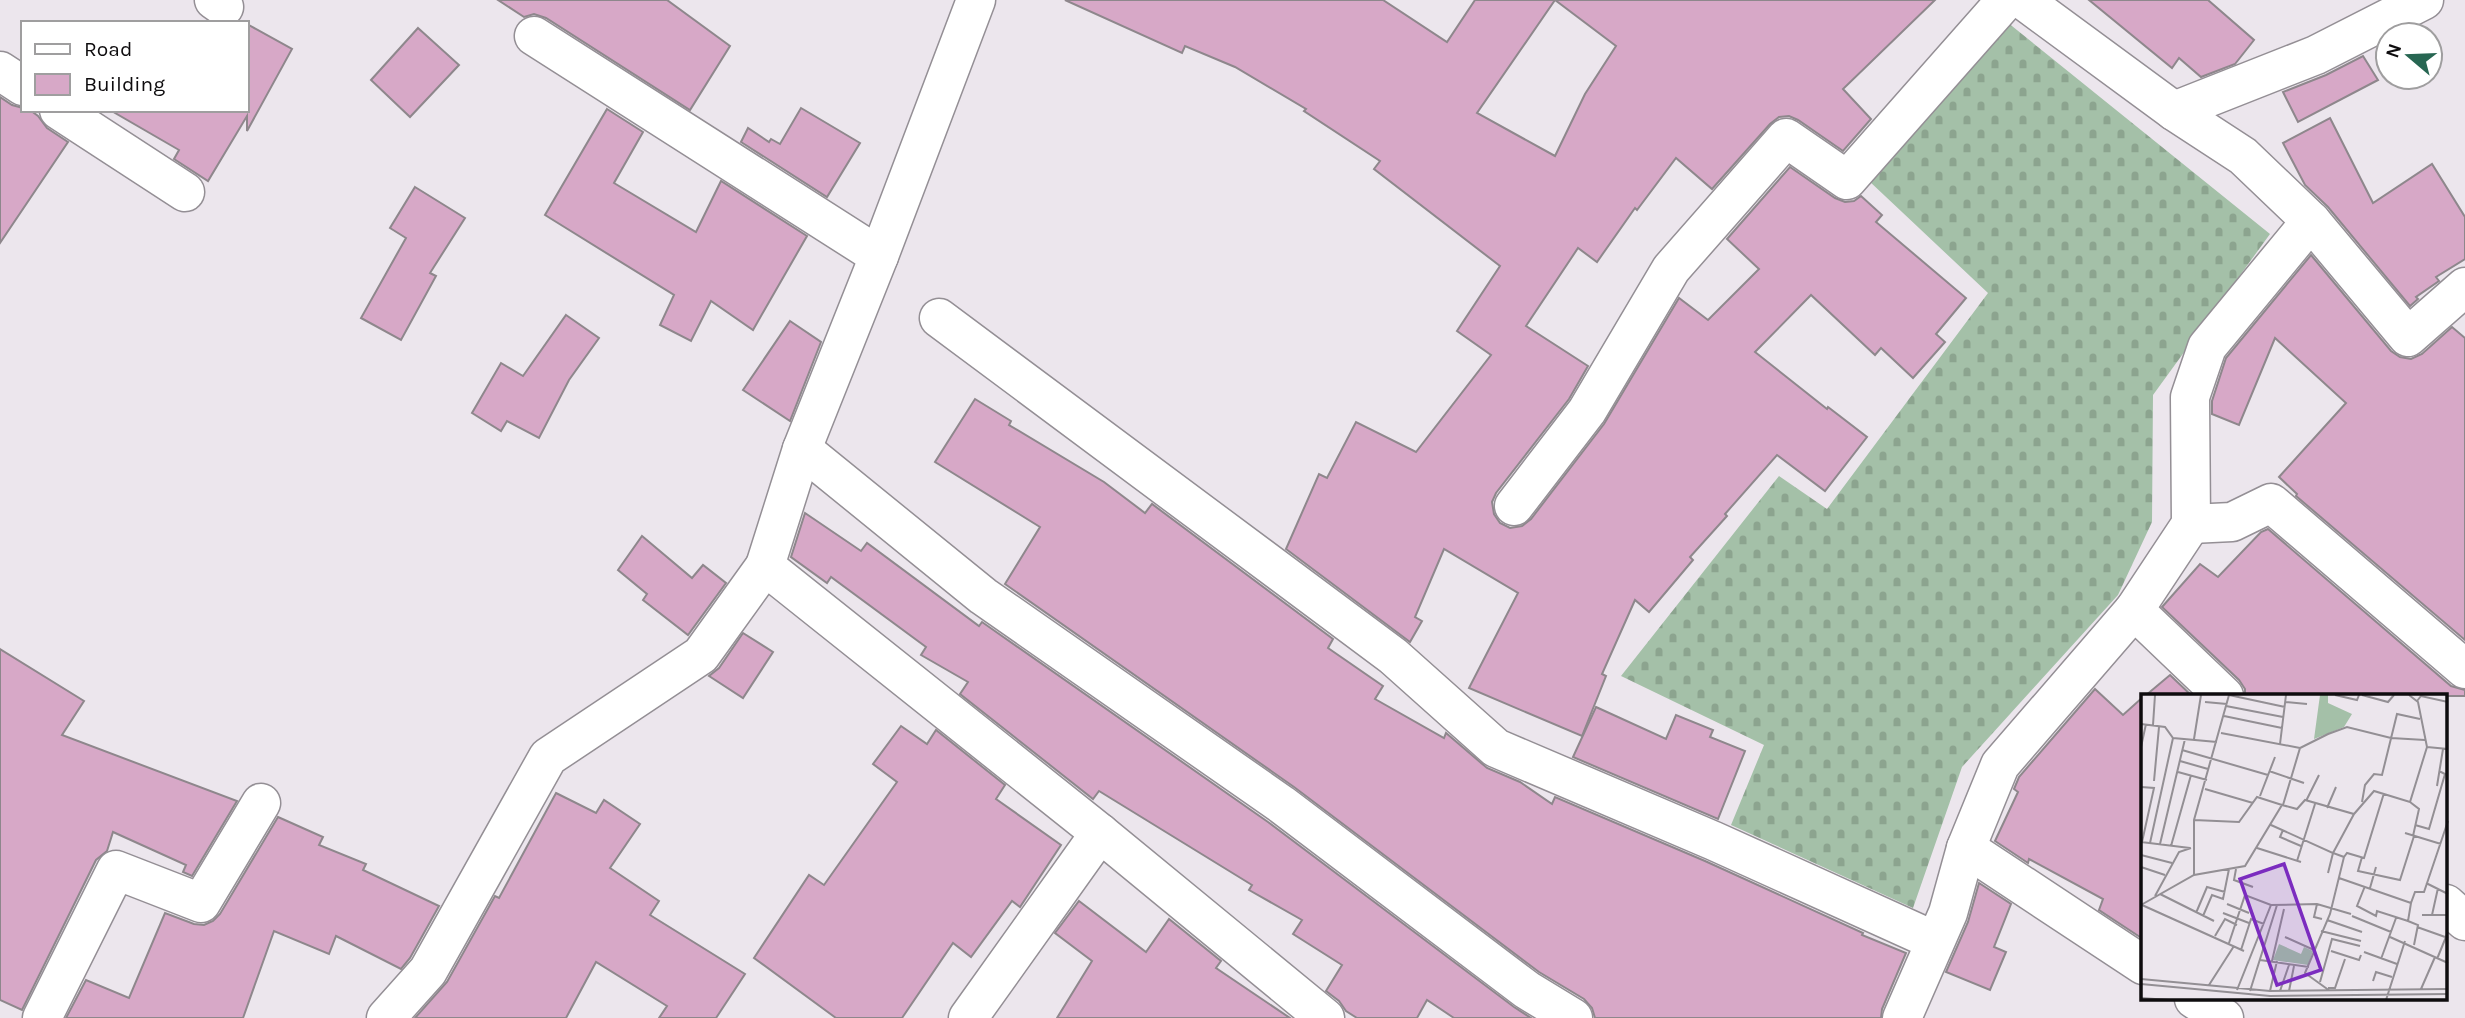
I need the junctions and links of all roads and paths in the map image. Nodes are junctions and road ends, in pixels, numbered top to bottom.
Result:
1 (976, 0) edge
2 (2006, 0) edge
3 (2022, 0) edge
4 (2424, 0) edge
5 (534, 36) dead end
6 (0, 71) edge
7 (21, 85) edge
8 (2174, 111) junction
9 (62, 112) edge
10 (185, 192) dead end
11 (2311, 221) junction
12 (879, 256) junction
13 (2465, 287) edge
14 (939, 318) dead end
15 (802, 449) junction
16 (1514, 506) dead end
17 (2192, 524) junction
18 (765, 566) junction
19 (2134, 610) junction
20 (2465, 669) edge
21 (2222, 694) edge
22 (261, 803) dead end
23 (1100, 833) junction
24 (1966, 848) junction
25 (2448, 906) edge
26 (2465, 921) edge
27 (1935, 941) junction
28 (2141, 964) edge
29 (2196, 1000) edge
30 (42, 1018) edge
31 (386, 1018) edge
32 (968, 1018) edge
33 (1325, 1018) edge
34 (1573, 1018) edge
35 (1902, 1018) edge
36 (2224, 1018) edge

1 - 12 street
2 - 16 street
3 - 8 street
4 - 8 street
5 - 12 street
6 - 7 street
8 - 11 street
9 - 10 street
11 - 13 street
11 - 17 street
12 - 15 street
14 - 27 street
15 - 18 street
15 - 34 street
17 - 19 street
17 - 20 street
18 - 23 street
18 - 31 street
19 - 21 street
19 - 24 street
22 - 30 street
23 - 32 street
23 - 33 street
24 - 27 street
24 - 28 street
25 - 26 street
27 - 35 street
29 - 36 street

